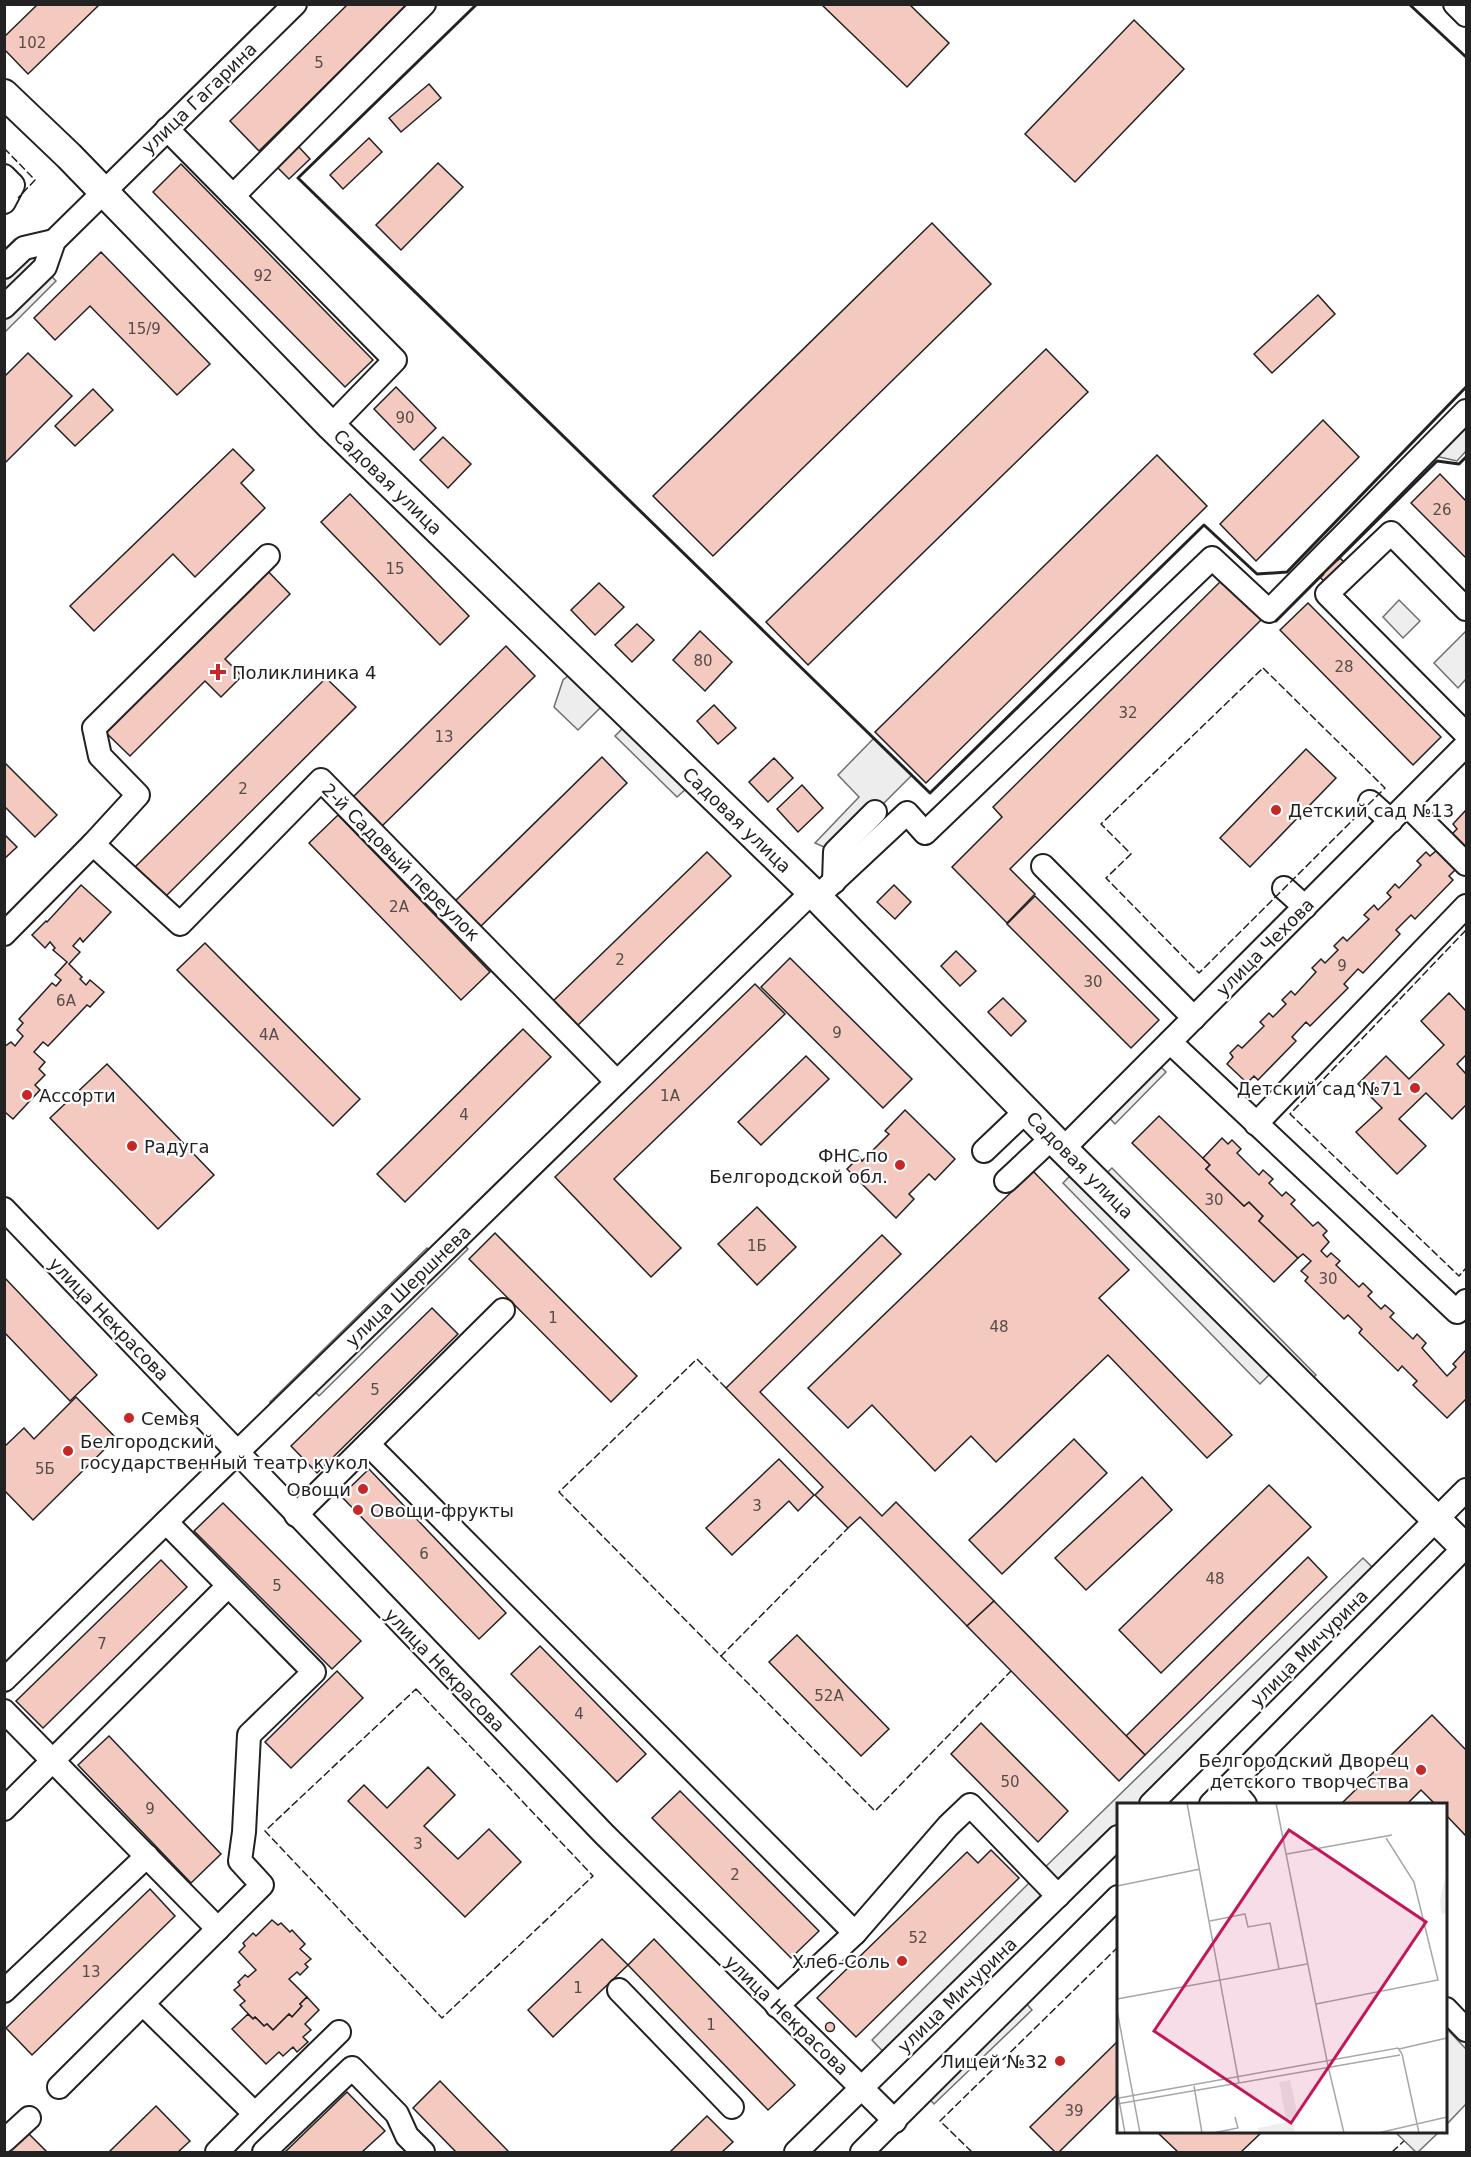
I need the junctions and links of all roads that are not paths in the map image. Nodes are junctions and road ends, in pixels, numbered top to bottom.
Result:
1 (295, 4) edge
2 (424, 4) edge
3 (1455, 4) edge
4 (1467, 15) edge
5 (4, 94) edge
6 (167, 129) junction
7 (4, 176) edge
8 (103, 191) junction
9 (233, 196) junction
10 (4, 202) edge
11 (54, 241) junction
12 (4, 267) edge
13 (4, 307) edge
14 (1467, 411) edge
15 (331, 426) junction
16 (268, 556) dead end
17 (1467, 609) edge
18 (1467, 734) edge
19 (1467, 745) edge
20 (1370, 802) dead end
21 (875, 813) dead end
22 (1399, 813) junction
23 (93, 844) junction
24 (1467, 864) edge
25 (1043, 866) dead end
26 (1284, 888) dead end
27 (821, 890) junction
28 (1467, 906) edge
29 (1305, 908) junction
30 (4, 934) edge
31 (1194, 1018) junction
32 (1170, 1042) junction
33 (617, 1082) junction
34 (1026, 1111) junction
35 (1256, 1124) junction
36 (1058, 1144) junction
37 (984, 1151) dead end
38 (1006, 1181) dead end
39 (4, 1209) edge
40 (1467, 1301) edge
41 (503, 1310) dead end
42 (368, 1444) junction
43 (237, 1453) junction
44 (1467, 1490) edge
45 (296, 1515) junction
46 (1436, 1521) junction
47 (166, 1522) junction
48 (1466, 1548) edge
49 (228, 1586) junction
50 (4, 1680) edge
51 (4, 1710) edge
52 (53, 1760) junction
53 (1230, 1786) junction
54 (1152, 1803) edge
55 (1212, 1803) edge
56 (1244, 1803) edge
57 (4, 1809) edge
58 (1117, 1839) edge
59 (147, 1856) junction
60 (1058, 1896) junction
61 (1115, 1909) edge
62 (218, 1929) junction
63 (855, 1933) junction
64 (620, 1990) dead end
65 (4, 1991) edge
66 (143, 2004) junction
67 (777, 2006) junction
68 (1447, 2009) edge
69 (1467, 2030) edge
70 (339, 2032) dead end
71 (59, 2087) dead end
72 (862, 2088) junction
73 (732, 2107) dead end
74 (255, 2114) junction
75 (29, 2118) dead end
76 (895, 2121) junction
77 (4, 2142) edge
78 (217, 2152) edge
79 (264, 2152) edge
80 (423, 2152) edge
81 (796, 2152) edge
82 (862, 2152) edge

1 - 6 street, улица Гагарина
2 - 9 street
3 - 4 street
5 - 8 main road, Садовая улица
6 - 8 street, улица Гагарина
6 - 9 street
7 - 10 street
8 - 11 street, улица Гагарина
8 - 15 main road, Садовая улица
9 - 15 street
11 - 12 street
11 - 13 street
14 - 27 street, улица Шершнева
15 - 27 main road, Садовая улица
16 - 23 street
17 - 18 street
19 - 22 street, улица Чехова
20 - 22 street
21 - 27 street
22 - 24 street
22 - 29 street, улица Чехова
23 - 30 street
23 - 33 street, 2-й Садовый переулок
25 - 31 street
26 - 29 street
27 - 33 street, улица Шершнева
27 - 34 main road, Садовая улица
28 - 35 street
29 - 31 street, улица Чехова
31 - 32 street, улица Чехова
32 - 35 street
32 - 36 street, улица Чехова
33 - 43 street, улица Шершнева
34 - 36 main road, Садовая улица
34 - 37 street
35 - 40 street
36 - 38 street, улица Чехова
36 - 46 main road, Садовая улица
39 - 43 street, улица Некрасова
41 - 42 street
42 - 45 street
42 - 63 street
43 - 45 street, улица Некрасова
43 - 47 street, улица Шершнева
44 - 46 street, улица Мичурина
45 - 67 street, улица Некрасова
46 - 48 main road, Садовая улица
46 - 54 street, улица Мичурина
47 - 49 street
47 - 50 street, улица Шершнева
48 - 53 street
49 - 52 street
49 - 62 street
51 - 52 street
52 - 57 street
52 - 59 street
53 - 55 street
53 - 56 street
58 - 60 street, улица Мичурина
59 - 62 street
59 - 65 street
60 - 63 street
60 - 72 street, улица Мичурина
61 - 76 street
62 - 66 street
63 - 67 street
64 - 73 street
66 - 71 street
66 - 74 street
67 - 72 street, улица Некрасова
68 - 69 street
70 - 74 street
72 - 76 street, улица Некрасова
72 - 81 street, улица Мичурина
74 - 78 street
75 - 77 street
76 - 82 street
79 - 80 street

